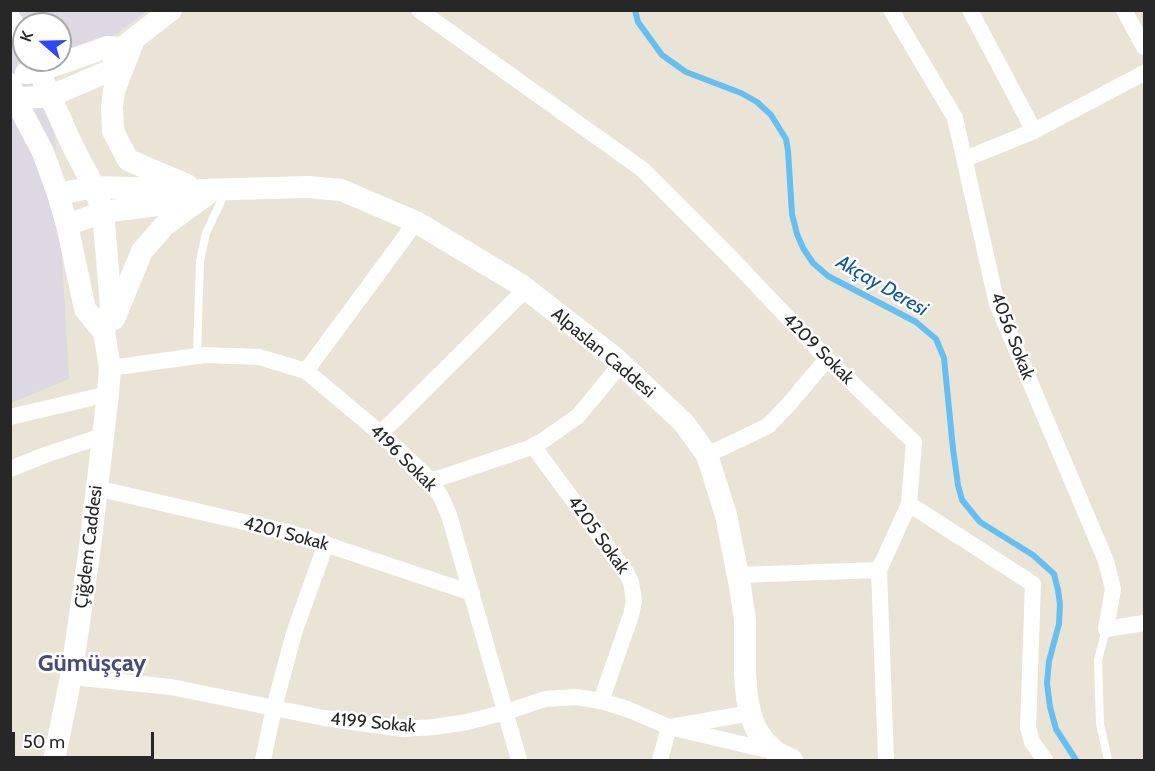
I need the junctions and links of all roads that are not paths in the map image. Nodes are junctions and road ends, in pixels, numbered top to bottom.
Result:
1 (171, 10) edge
2 (419, 10) edge
3 (891, 10) edge
4 (970, 10) edge
5 (1124, 10) edge
6 (128, 44) junction
7 (1144, 47) edge
8 (72, 56) edge
9 (40, 72) edge
10 (1144, 73) edge
11 (12, 94) edge
12 (51, 96) junction
13 (1034, 131) junction
14 (965, 159) junction
15 (94, 188) junction
16 (213, 190) junction
17 (58, 194) junction
18 (177, 194) junction
19 (103, 212) junction
20 (416, 222) junction
21 (67, 225) junction
22 (526, 289) junction
23 (105, 336) junction
24 (197, 356) junction
25 (827, 360) junction
26 (621, 364) junction
27 (110, 368) junction
28 (306, 371) junction
29 (108, 394) junction
30 (10, 417) edge
31 (381, 433) junction
32 (102, 436) junction
33 (533, 446) junction
34 (707, 456) junction
35 (10, 469) edge
36 (431, 481) junction
37 (96, 488) junction
38 (909, 504) junction
39 (326, 544) junction
40 (879, 570) junction
41 (738, 575) junction
42 (472, 593) junction
43 (1144, 623) edge
44 (1106, 629) junction
45 (71, 677) junction
46 (601, 702) junction
47 (274, 708) junction
48 (506, 712) junction
49 (751, 713) junction
50 (669, 727) junction
51 (784, 756) edge
52 (54, 760) edge
53 (263, 760) edge
54 (519, 760) edge
55 (660, 760) edge
56 (886, 760) edge
57 (1045, 760) edge
58 (1108, 760) edge

1 - 6 street
2 - 25 street, 4209 Sokak
3 - 14 street, 4056 Sokak
4 - 13 street
5 - 7 street
6 - 8 street
6 - 12 street
6 - 16 street
9 - 12 street
10 - 13 street
11 - 12 street
11 - 17 street
12 - 15 street
13 - 14 street
14 - 44 street, 4056 Sokak
15 - 17 street
15 - 18 street
15 - 19 street
16 - 18 street, Alpaslan Caddesi
16 - 20 street, Alpaslan Caddesi
16 - 23 street
16 - 24 lane
17 - 21 street
18 - 19 street
19 - 21 street
19 - 23 street
20 - 22 street, Alpaslan Caddesi
20 - 28 street
21 - 23 street
22 - 26 street, Alpaslan Caddesi
22 - 31 street
23 - 27 street, Çiğdem Caddesi
24 - 27 street, 4196 Sokak
24 - 28 street, 4196 Sokak
25 - 34 street
25 - 38 street, 4209 Sokak
26 - 33 street
26 - 34 street, Alpaslan Caddesi
27 - 29 street, Çiğdem Caddesi
28 - 31 street, 4196 Sokak
29 - 30 street
29 - 32 street, Çiğdem Caddesi
31 - 36 street, 4196 Sokak
32 - 35 street
32 - 37 street, Çiğdem Caddesi
33 - 36 street
33 - 46 street, 4205 Sokak
34 - 41 street, Alpaslan Caddesi
36 - 42 street, 4196 Sokak
37 - 39 street, 4201 Sokak
37 - 45 street, Çiğdem Caddesi
38 - 40 street
38 - 57 street
39 - 42 street, 4201 Sokak
39 - 47 street
40 - 41 street
40 - 56 street
41 - 49 street, Alpaslan Caddesi
42 - 48 street, 4196 Sokak
43 - 44 street
44 - 58 lane
45 - 47 street, 4199 Sokak
45 - 52 street, Çiğdem Caddesi
46 - 48 street, 4199 Sokak
46 - 50 street, 4199 Sokak
47 - 48 street, 4199 Sokak
47 - 53 street
48 - 54 street, 4196 Sokak
49 - 50 street
49 - 51 street, Alpaslan Caddesi
50 - 51 street, 4199 Sokak
50 - 55 street

